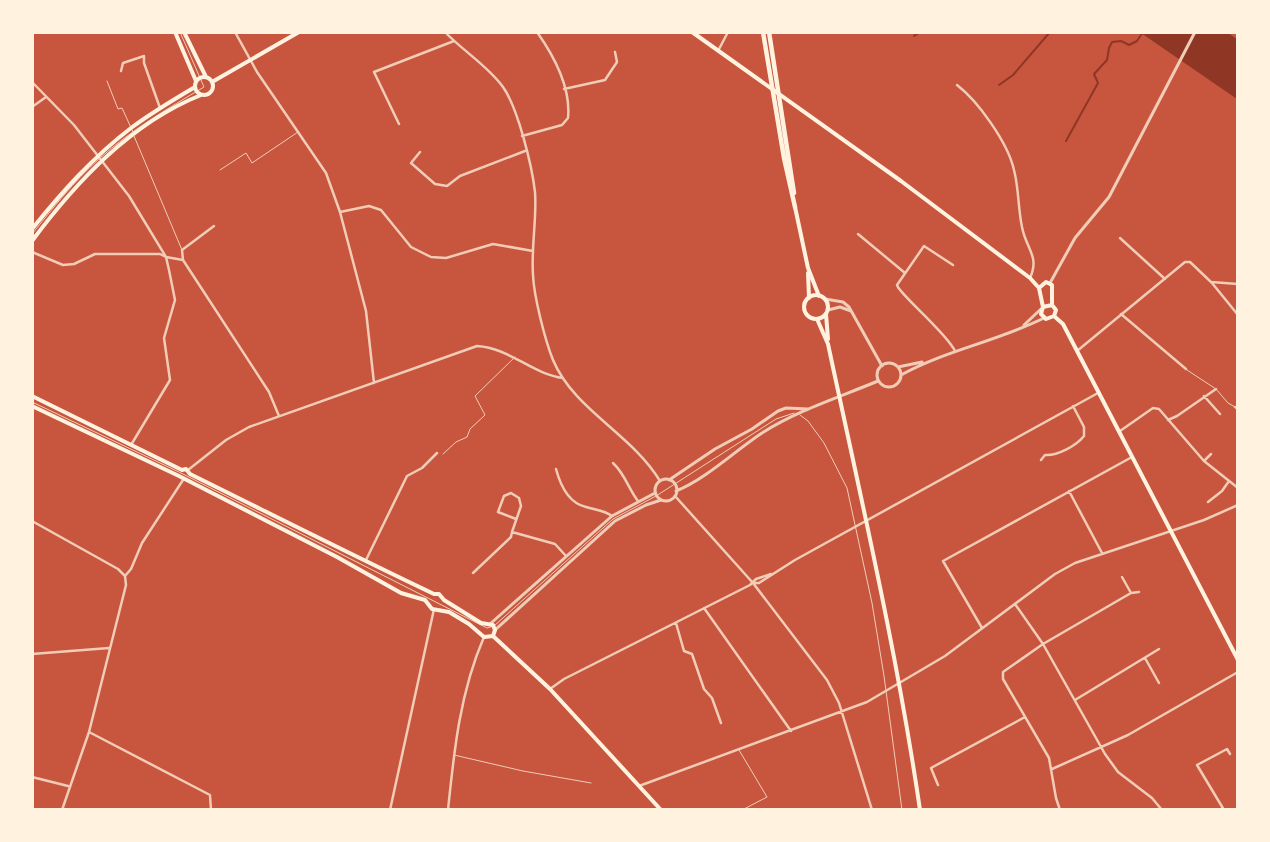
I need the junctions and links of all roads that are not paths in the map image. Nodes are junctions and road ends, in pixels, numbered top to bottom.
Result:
1 (175, 32) edge
2 (180, 32) edge
3 (184, 32) edge
4 (235, 32) edge
5 (299, 32) edge
6 (445, 32) edge
7 (537, 32) edge
8 (692, 32) edge
9 (728, 32) edge
10 (763, 32) edge
11 (769, 32) edge
12 (1196, 32) edge
13 (454, 41) junction
14 (718, 51) junction
15 (615, 52) dead end
16 (251, 61) junction
17 (121, 71) dead end
18 (206, 77) junction
19 (198, 80) junction
20 (107, 81) dead end
21 (32, 82) edge
22 (212, 82) junction
23 (957, 85) dead end
24 (195, 89) junction
25 (564, 89) junction
26 (201, 95) junction
27 (46, 97) junction
28 (32, 107) edge
29 (160, 108) junction
30 (399, 124) dead end
31 (132, 132) junction
32 (299, 132) junction
33 (522, 136) junction
34 (526, 151) junction
35 (420, 152) dead end
36 (100, 158) junction
37 (220, 170) dead end
38 (795, 207) junction
39 (340, 212) junction
40 (214, 226) dead end
41 (32, 229) edge
42 (32, 234) edge
43 (858, 234) dead end
44 (1120, 238) dead end
45 (32, 240) edge
46 (182, 250) junction
47 (533, 251) junction
48 (32, 252) edge
49 (166, 258) junction
50 (183, 260) junction
51 (953, 265) dead end
52 (808, 268) junction
53 (905, 273) junction
54 (1030, 278) junction
55 (1165, 279) junction
56 (1211, 282) junction
57 (1050, 284) junction
58 (1238, 284) edge
59 (1040, 288) junction
60 (1052, 294) junction
61 (1042, 295) junction
62 (819, 296) junction
63 (809, 298) junction
64 (825, 299) junction
65 (1052, 305) junction
66 (1042, 308) junction
67 (852, 311) junction
68 (827, 312) junction
69 (1121, 314) junction
70 (1238, 315) edge
71 (1054, 316) junction
72 (1044, 318) junction
73 (816, 319) junction
74 (1022, 327) junction
75 (828, 344) junction
76 (955, 351) junction
77 (1076, 351) junction
78 (515, 356) junction
79 (925, 362) junction
80 (882, 366) junction
81 (898, 367) junction
82 (1186, 369) joint
83 (901, 375) junction
84 (563, 378) junction
85 (878, 381) junction
86 (374, 383) junction
87 (1216, 389) junction
88 (1098, 393) junction
89 (32, 396) edge
90 (1204, 396) junction
91 (32, 402) edge
92 (32, 406) edge
93 (1073, 406) junction
94 (1236, 408) edge
95 (808, 409) junction
96 (799, 414) junction
97 (1220, 414) dead end
98 (279, 416) junction
99 (1168, 420) junction
100 (1119, 431) junction
101 (132, 445) junction
102 (437, 453) dead end
103 (443, 454) dead end
104 (1211, 454) dead end
105 (1133, 456) junction
106 (1042, 460) dead end
107 (1204, 461) junction
108 (613, 463) dead end
109 (556, 468) dead end
110 (180, 473) junction
111 (187, 476) junction
112 (669, 480) junction
113 (660, 481) junction
114 (1229, 481) junction
115 (675, 484) junction
116 (1238, 488) edge
117 (676, 491) junction
118 (1069, 491) junction
119 (656, 494) junction
120 (675, 496) junction
121 (661, 500) junction
122 (638, 501) junction
123 (1208, 502) dead end
124 (1238, 505) edge
125 (612, 516) junction
126 (516, 519) junction
127 (32, 521) edge
128 (1171, 530) junction
129 (512, 532) junction
130 (1102, 553) junction
131 (566, 556) junction
132 (366, 560) junction
133 (473, 573) dead end
134 (124, 576) junction
135 (1122, 577) dead end
136 (753, 583) junction
137 (1139, 592) dead end
138 (1131, 593) junction
139 (434, 594) junction
140 (429, 601) junction
141 (1015, 604) junction
142 (442, 605) junction
143 (704, 607) junction
144 (434, 609) junction
145 (676, 622) junction
146 (483, 625) junction
147 (493, 627) junction
148 (982, 628) junction
149 (480, 632) junction
150 (493, 636) junction
151 (484, 637) junction
152 (1043, 644) junction
153 (109, 648) junction
154 (1160, 649) dead end
155 (32, 654) edge
156 (1145, 658) junction
157 (1238, 660) edge
158 (1238, 672) edge
159 (1159, 683) dead end
160 (550, 689) junction
161 (1075, 700) junction
162 (842, 713) junction
163 (1025, 717) junction
164 (722, 723) dead end
165 (791, 731) junction
166 (88, 732) junction
167 (1102, 747) junction
168 (739, 750) junction
169 (1230, 754) dead end
170 (454, 755) junction
171 (1052, 769) junction
172 (32, 777) edge
173 (590, 783) dead end
174 (938, 785) dead end
175 (68, 786) junction
176 (639, 786) junction
177 (744, 809) edge
178 (62, 810) edge
179 (211, 810) edge
180 (390, 810) edge
181 (448, 810) edge
182 (661, 810) edge
183 (872, 810) edge
184 (902, 810) edge
185 (920, 810) edge
186 (1060, 810) edge
187 (1162, 810) edge
188 (1224, 810) edge

1 - 19 main road
2 - 19 lane
3 - 18 main road
4 - 16 street
5 - 16 main road
6 - 13 street
7 - 25 street
8 - 14 main road
9 - 14 street
10 - 38 highway
11 - 38 highway
12 - 57 street
13 - 30 street
13 - 33 street
14 - 54 main road
15 - 25 street
16 - 22 main road
16 - 32 street
17 - 29 street
18 - 19 main road
18 - 22 main road
19 - 24 main road
19 - 24 lane
20 - 31 lane
21 - 27 street
22 - 26 main road
23 - 54 street
24 - 26 main road
24 - 29 main road
24 - 31 lane
25 - 33 street
26 - 31 main road
27 - 28 street
27 - 36 street
29 - 31 main road
31 - 36 main road
31 - 36 main road
31 - 46 lane
32 - 37 lane
32 - 39 street
33 - 34 street
34 - 35 street
34 - 47 street
36 - 41 main road
36 - 42 lane
36 - 45 main road
36 - 49 street
38 - 52 main road
39 - 47 street
39 - 86 street
40 - 46 street
43 - 53 street
44 - 55 street
46 - 50 street
47 - 84 street
48 - 49 street
49 - 50 street
49 - 101 street
50 - 98 street
51 - 53 street
52 - 62 main road
52 - 63 main road
53 - 76 street
54 - 59 main road
55 - 56 street
55 - 69 street
56 - 58 street
56 - 70 street
57 - 59 main road
57 - 60 main road
59 - 61 main road
60 - 61 main road
60 - 65 main road
61 - 66 main road
62 - 63 main road
62 - 64 main road
63 - 73 main road
64 - 67 street
64 - 68 main road
65 - 66 main road
65 - 71 main road
66 - 72 main road
66 - 74 street
67 - 68 street
67 - 80 street
68 - 73 main road
68 - 75 main road
69 - 77 street
69 - 82 street
71 - 72 main road
71 - 77 main road
72 - 74 street
73 - 75 main road
74 - 76 street
75 - 185 main road
76 - 79 street
77 - 88 main road
78 - 84 street
78 - 86 street
78 - 103 lane
79 - 81 street
79 - 83 street
80 - 81 street
80 - 85 street
81 - 83 street
82 - 87 lane
83 - 85 street
84 - 113 street
85 - 95 street
86 - 98 street
87 - 90 street
87 - 94 lane
88 - 93 street
88 - 100 main road
89 - 101 main road
90 - 97 street
90 - 99 street
91 - 110 lane
92 - 110 main road
93 - 106 street
93 - 136 street
95 - 96 street
95 - 112 street
96 - 115 lane
96 - 117 street
96 - 184 lane
98 - 111 street
99 - 100 street
99 - 107 street
100 - 105 main road
101 - 110 main road
102 - 132 street
104 - 107 street
105 - 118 street
105 - 128 main road
107 - 114 street
108 - 122 street
109 - 125 street
110 - 111 main road
110 - 111 main road
111 - 132 main road
111 - 134 street
111 - 140 lane
111 - 140 main road
112 - 113 street
112 - 115 street
113 - 119 street
114 - 116 street
114 - 123 street
115 - 117 street
115 - 119 lane
117 - 120 street
118 - 130 street
118 - 148 street
119 - 121 street
119 - 122 street
119 - 147 lane
120 - 121 street
120 - 136 street
121 - 147 street
122 - 125 street
124 - 128 street
125 - 131 street
126 - 126 street
126 - 129 street
127 - 134 street
128 - 130 street
128 - 157 main road
129 - 131 street
129 - 133 street
130 - 141 street
131 - 147 street
132 - 139 main road
134 - 153 street
135 - 138 street
136 - 143 street
136 - 162 street
137 - 138 street
138 - 152 street
139 - 140 main road
139 - 142 main road
140 - 142 lane
140 - 144 main road
141 - 148 street
141 - 152 street
142 - 144 main road
142 - 146 main road
142 - 149 main road
143 - 145 street
143 - 165 street
144 - 180 street
145 - 160 street
145 - 164 street
146 - 147 main road
146 - 149 main road
147 - 150 main road
148 - 162 street
149 - 151 main road
150 - 151 main road
150 - 160 main road
151 - 170 street
152 - 161 street
152 - 163 street
153 - 155 street
153 - 166 street
154 - 156 street
156 - 159 street
156 - 161 street
158 - 167 street
160 - 176 main road
161 - 167 street
162 - 165 street
162 - 183 street
163 - 171 street
163 - 174 street
165 - 168 street
166 - 175 street
166 - 179 street
167 - 171 street
167 - 187 street
168 - 176 street
168 - 177 lane
169 - 188 street
170 - 173 lane
170 - 181 street
171 - 186 street
172 - 175 street
175 - 178 street
176 - 182 main road

